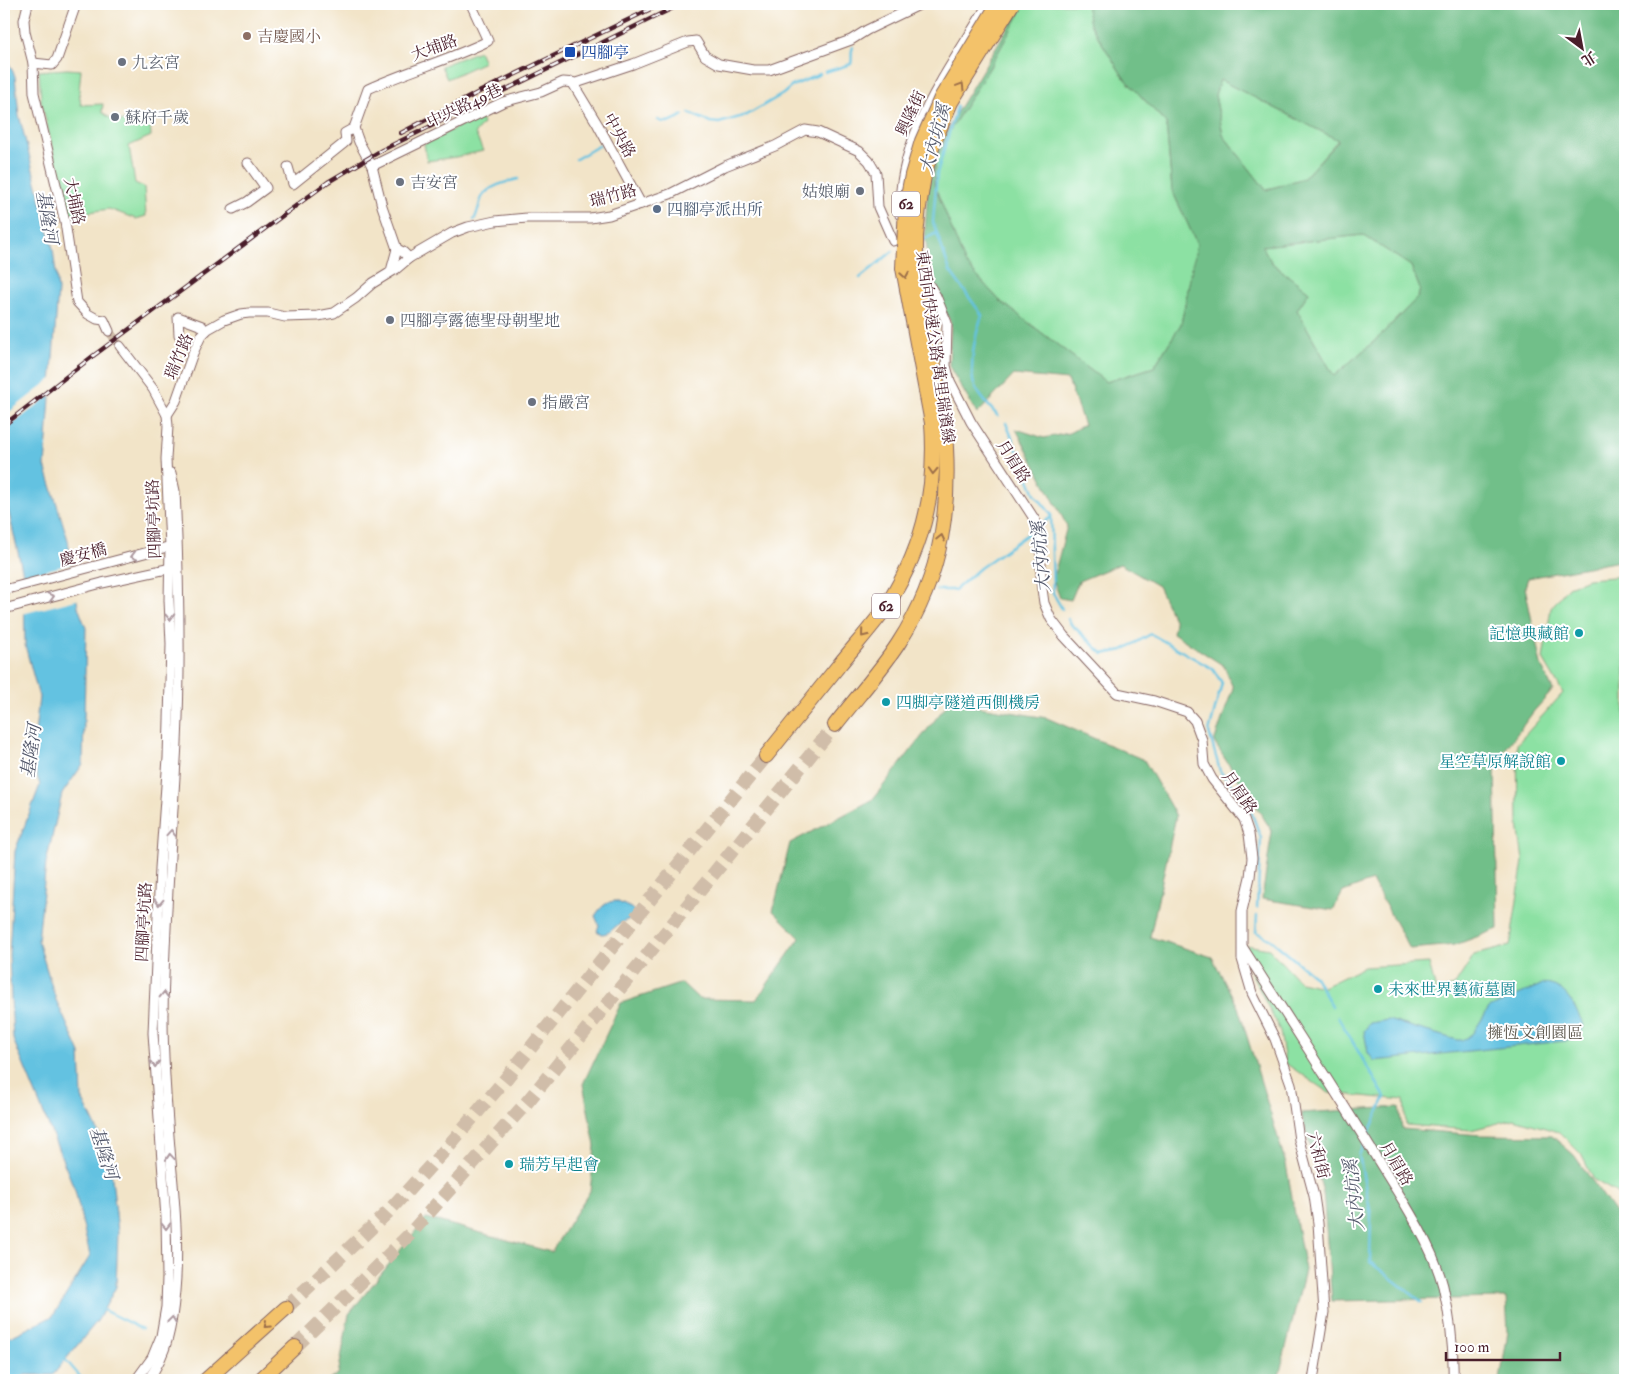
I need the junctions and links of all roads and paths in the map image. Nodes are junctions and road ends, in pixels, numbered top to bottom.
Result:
1 (28, 4) edge
2 (76, 4) edge
3 (471, 4) edge
4 (920, 4) edge
5 (988, 4) edge
6 (998, 4) edge
7 (1012, 4) edge
8 (33, 63) junction
9 (572, 82) junction
10 (354, 128) junction
11 (818, 132) joint
12 (370, 162) junction
13 (248, 164) dead end
14 (288, 167) dead end
15 (641, 204) junction
16 (233, 209) dead end
17 (397, 249) junction
18 (409, 258) junction
19 (391, 271) junction
20 (926, 280) dead end
21 (202, 326) dead end
22 (109, 331) tunnel mouth
23 (179, 335) dead end
24 (120, 346) tunnel mouth
25 (166, 415) junction
26 (938, 422) junction
27 (174, 545) junction
28 (174, 567) junction
29 (4, 590) edge
30 (4, 609) edge
31 (835, 725) tunnel mouth
32 (766, 756) tunnel mouth
33 (1241, 946) junction
34 (286, 1308) tunnel mouth
35 (295, 1347) tunnel mouth
36 (136, 1380) edge
37 (148, 1380) edge
38 (206, 1380) edge
39 (260, 1380) edge
40 (1313, 1380) edge
41 (1453, 1380) edge

1 - 8 street, 大埔路
2 - 8 street
3 - 10 street, 大埔路
4 - 9 street, 中央路49巷
5 - 11 street, 興隆街
6 -> 26 highway, 東西向快速公路 萬里瑞濱線 / 62, bridge
26 -> 7 highway, 東西向快速公路 萬里瑞濱線 / 62, bridge
8 - 22 street, 大埔路
9 - 12 street, 中央路49巷
9 - 15 street, 中央路
10 - 12 street
10 - 14 street
11 - 15 street, 瑞竹路
12 - 17 street
13 - 16 street
15 - 18 street, 瑞竹路
17 - 18 street
17 - 19 street
18 - 19 street, 瑞竹路
19 - 25 street, 瑞竹路
20 - 33 street, 月眉路
21 - 23 street
24 - 25 street
25 - 27 street, 四腳亭坑路
31 -> 26 highway, 東西向快速公路 萬里瑞濱線 / 62
26 -> 32 highway, 東西向快速公路 萬里瑞濱線 / 62
27 - 28 street, 四腳亭坑路
27 -> 29 street, 慶安橋
30 -> 28 street, 慶安橋
28 -> 36 street, 四腳亭坑路
37 -> 28 street, 四腳亭坑路
33 - 40 street, 六和街
33 - 41 street, 月眉路
34 -> 38 highway
35 - 39 highway

